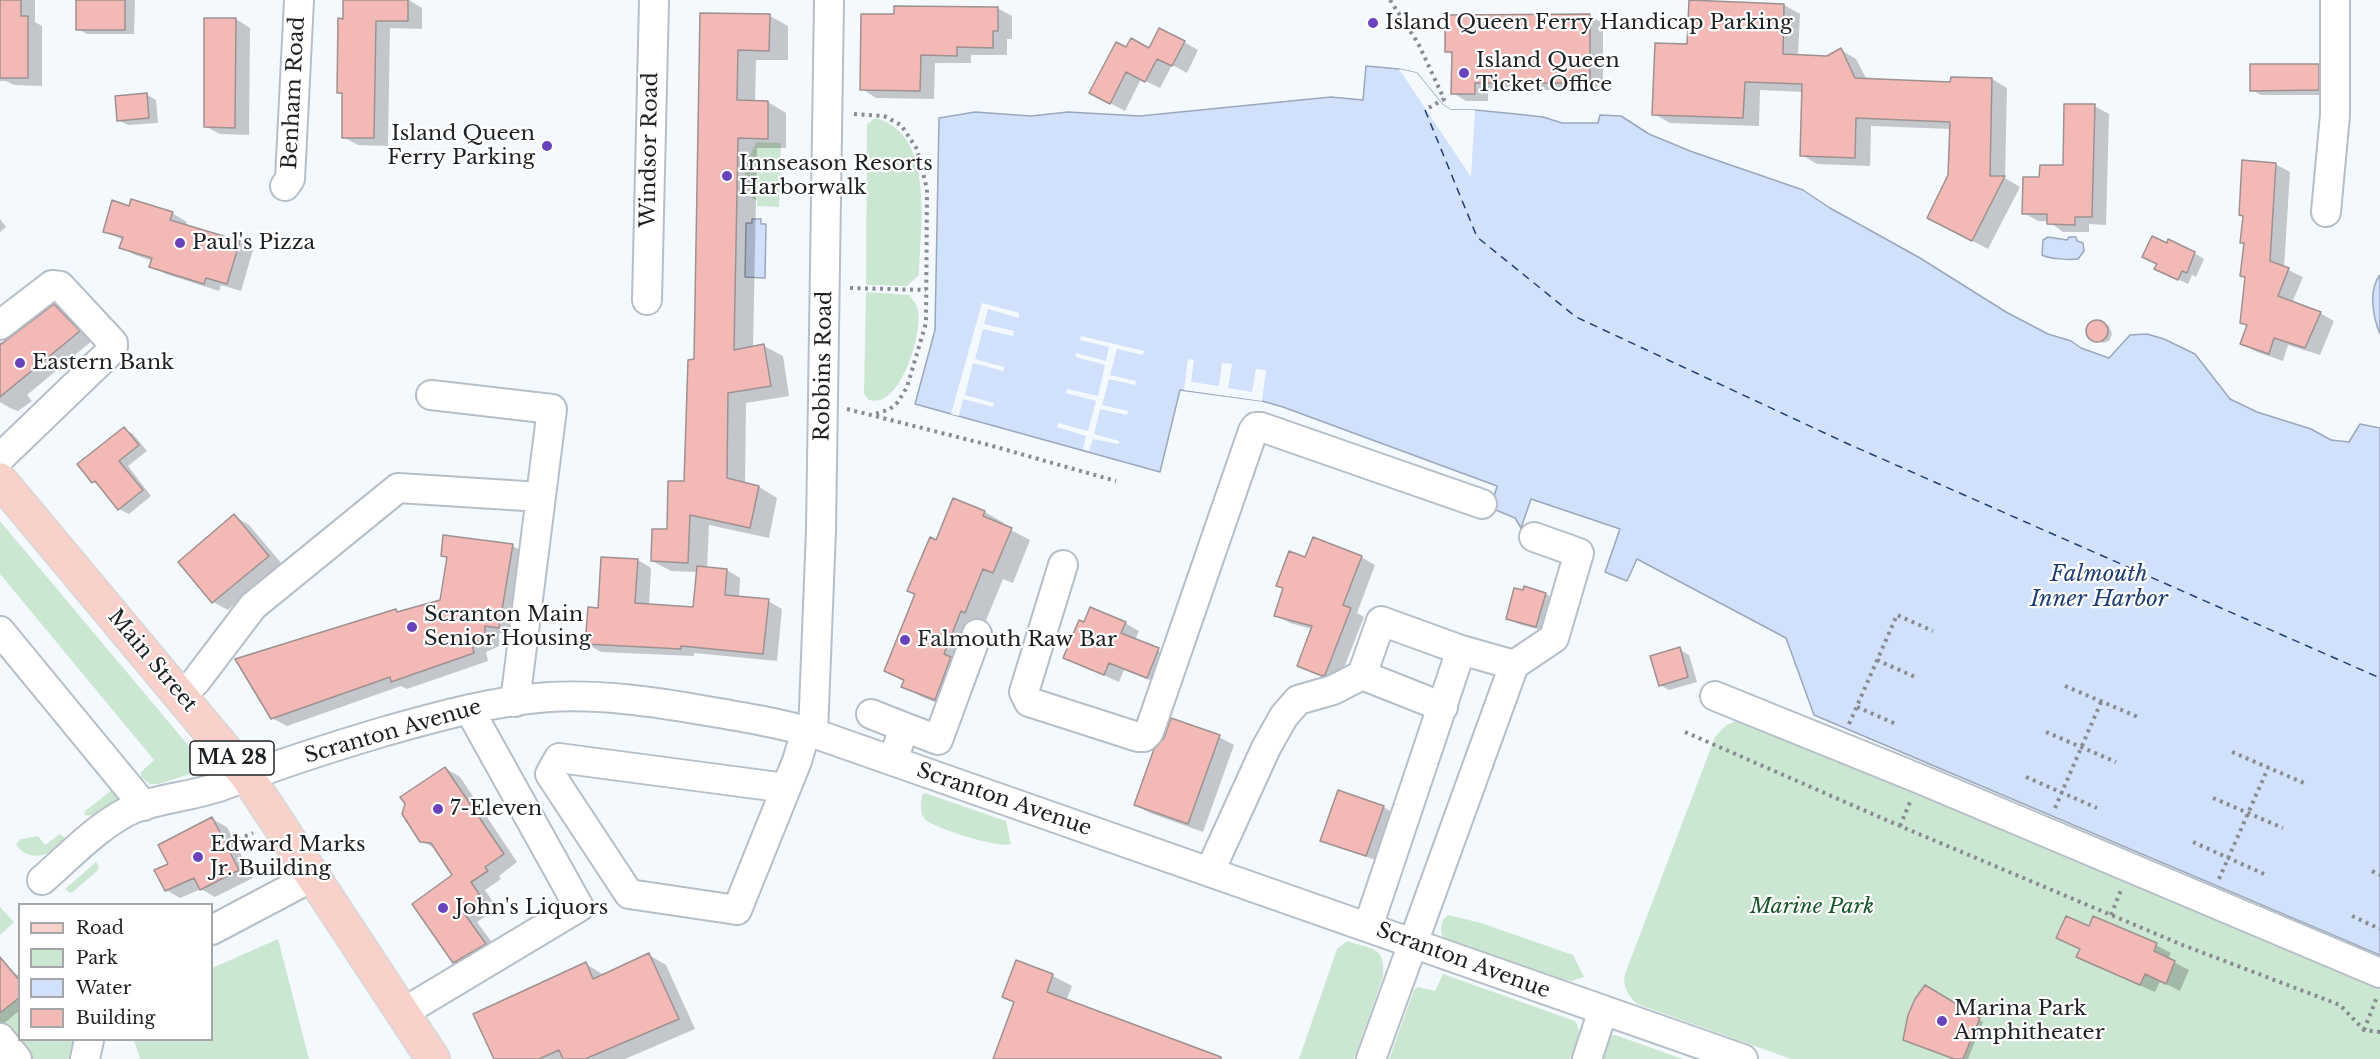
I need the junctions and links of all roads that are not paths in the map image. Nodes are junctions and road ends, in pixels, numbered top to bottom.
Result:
1 (299, 0) edge
2 (654, 0) edge
3 (830, 0) edge
4 (2334, 0) edge
5 (285, 186) dead end
6 (2326, 212) dead end
7 (647, 300) dead end
8 (0, 325) edge
9 (430, 395) dead end
10 (0, 458) edge
11 (0, 480) edge
12 (541, 497) junction
13 (1482, 504) dead end
14 (1534, 537) dead end
15 (1063, 566) dead end
16 (0, 631) edge
17 (977, 634) dead end
18 (1461, 650) junction
19 (1514, 665) junction
20 (1362, 675) junction
21 (181, 696) junction
22 (1715, 696) dead end
23 (515, 702) junction
24 (1443, 707) junction
25 (469, 709) junction
26 (871, 714) dead end
27 (904, 727) junction
28 (809, 732) junction
29 (893, 761) junction
30 (247, 776) junction
31 (786, 788) junction
32 (144, 806) junction
33 (1210, 871) junction
34 (314, 876) junction
35 (42, 880) dead end
36 (1368, 927) junction
37 (213, 929) edge
38 (1412, 943) junction
39 (2380, 973) edge
40 (1603, 1010) junction
41 (404, 1012) junction
42 (0, 1038) edge
43 (89, 1041) edge
44 (17, 1059) edge
45 (85, 1059) edge
46 (434, 1059) edge
47 (1371, 1059) edge
48 (1587, 1059) edge
49 (1743, 1059) edge

1 - 5 street, Benham Road
2 - 7 street, Windsor Road
3 - 28 street, Robbins Road
4 - 6 street
8 - 10 street
9 - 12 street
11 - 21 main road, Main Street / MA 28
12 - 21 street
12 - 23 street
13 - 15 street
14 - 19 street
16 - 32 street
17 - 27 street
18 - 19 street
18 - 20 street
18 - 24 street
19 - 38 street
20 - 24 street
20 - 33 street
21 - 30 main road, Main Street / MA 28
22 - 39 street
23 - 25 street, Scranton Avenue
23 - 28 street, Scranton Avenue
24 - 36 street
25 - 30 street, Scranton Avenue
25 - 41 street
26 - 27 street
27 - 29 street
28 - 29 street, Scranton Avenue
28 - 31 street, Robbins Road
29 - 33 street, Scranton Avenue
30 - 32 street, Scranton Avenue
30 - 34 main road, Main Street / MA 28
31 - 31 street, Robbins Road
32 - 35 street, Scranton Avenue
33 - 36 street, Scranton Avenue
34 - 37 street
34 - 41 main road, Main Street / MA 28
36 - 38 street, Scranton Avenue
38 - 40 street, Scranton Avenue
38 - 47 street
40 - 48 street
40 - 49 street, Scranton Avenue
41 - 46 main road, Main Street / MA 28
42 - 44 street
43 - 45 street

